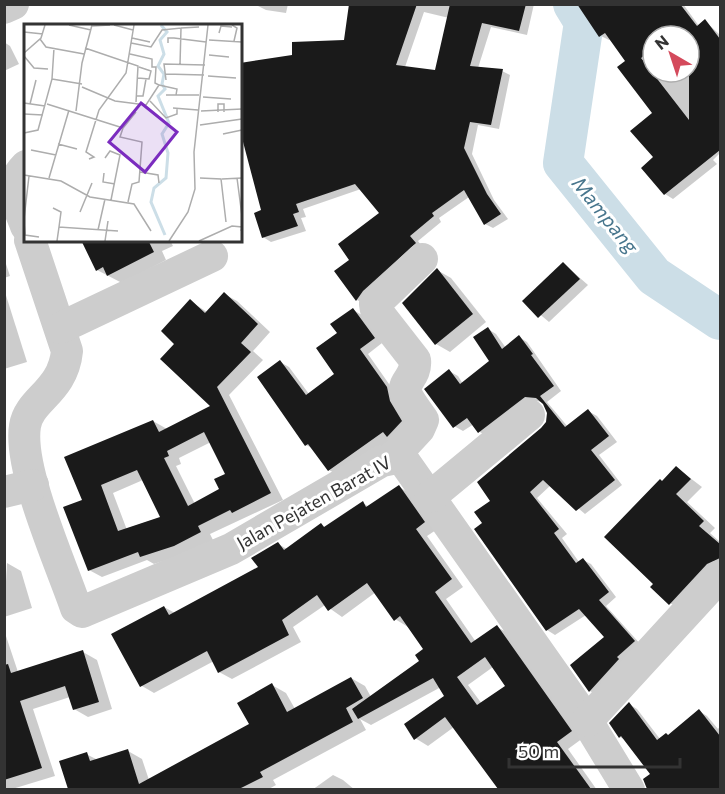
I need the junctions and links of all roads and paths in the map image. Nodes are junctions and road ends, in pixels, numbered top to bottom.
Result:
1 (13, 4) edge
2 (4, 8) edge
3 (24, 168) edge
4 (24, 220) edge
5 (31, 242) edge
6 (212, 256) dead end
7 (422, 259) dead end
8 (60, 328) junction
9 (529, 415) dead end
10 (394, 456) junction
11 (19, 488) edge
12 (430, 498) junction
13 (720, 576) edge
14 (586, 722) junction
15 (629, 789) edge

1 - 2 street
3 - 4 street
5 - 8 street
6 - 8 street
7 - 10 street
8 - 11 street
9 - 12 street
10 - 11 street, Jalan Pejaten Barat IV
10 - 12 street, Jalan Pejaten Barat IV
12 - 14 street, Jalan Pejaten Barat IV
13 - 14 street
14 - 15 street, Jalan Pejaten Barat IV

